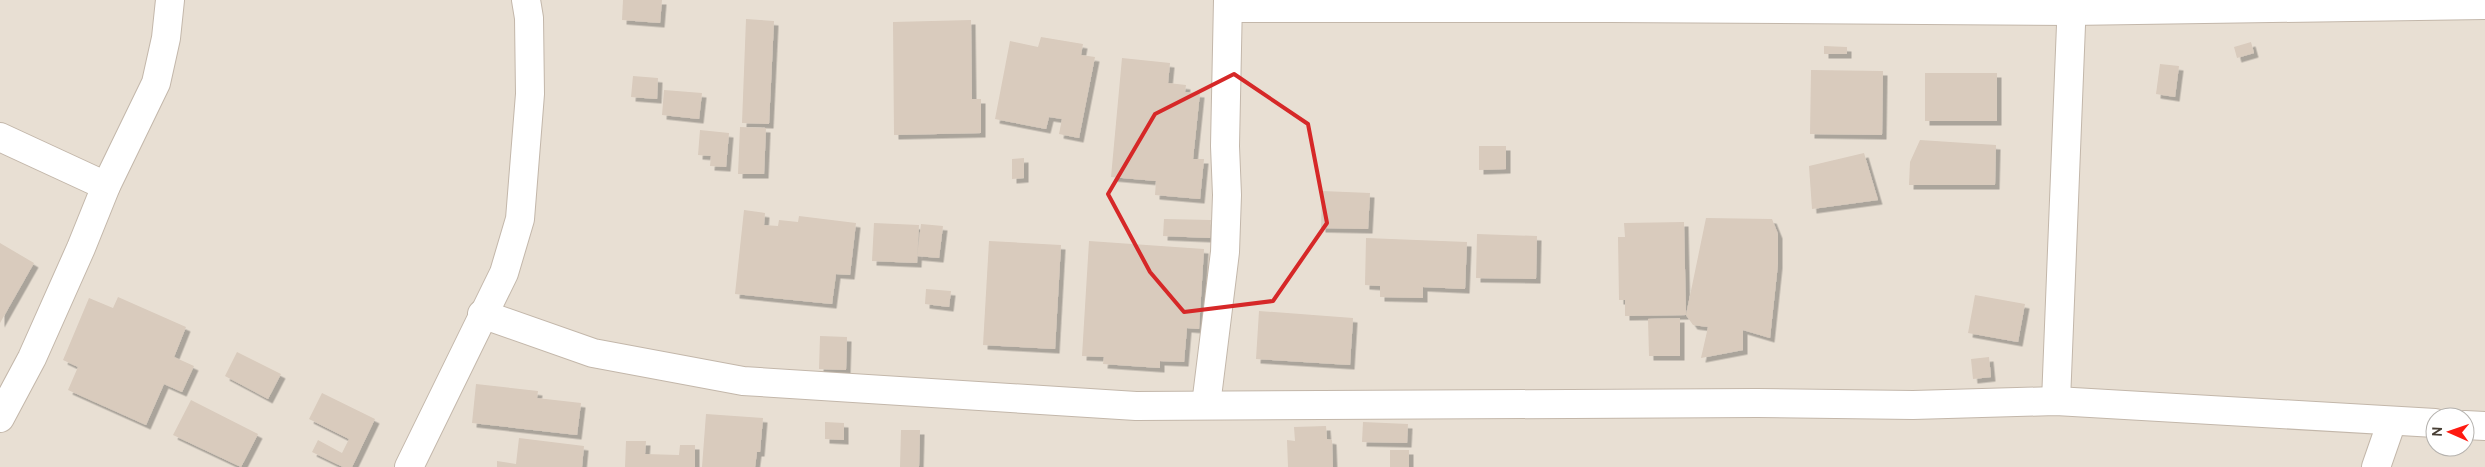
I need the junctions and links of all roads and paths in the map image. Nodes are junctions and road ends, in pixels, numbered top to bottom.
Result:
1 (170, 0) edge
2 (526, 0) edge
3 (2448, 2) edge
4 (1228, 4) edge
5 (1611, 4) edge
6 (2485, 5) edge
7 (2072, 6) edge
8 (0, 138) edge
9 (106, 186) junction
10 (482, 314) junction
11 (2056, 402) junction
12 (1206, 405) junction
13 (0, 418) edge
14 (2392, 421) junction
15 (2425, 423) edge
16 (408, 467) edge
17 (2376, 467) edge

1 - 9 street
2 - 10 street
3 - 6 street
3 - 7 street
4 - 5 street
4 - 12 street
5 - 7 street
7 - 11 street
8 - 9 street
9 - 13 street
10 - 12 street
10 - 16 street
11 - 12 street
11 - 14 street
14 - 15 street
14 - 17 street

